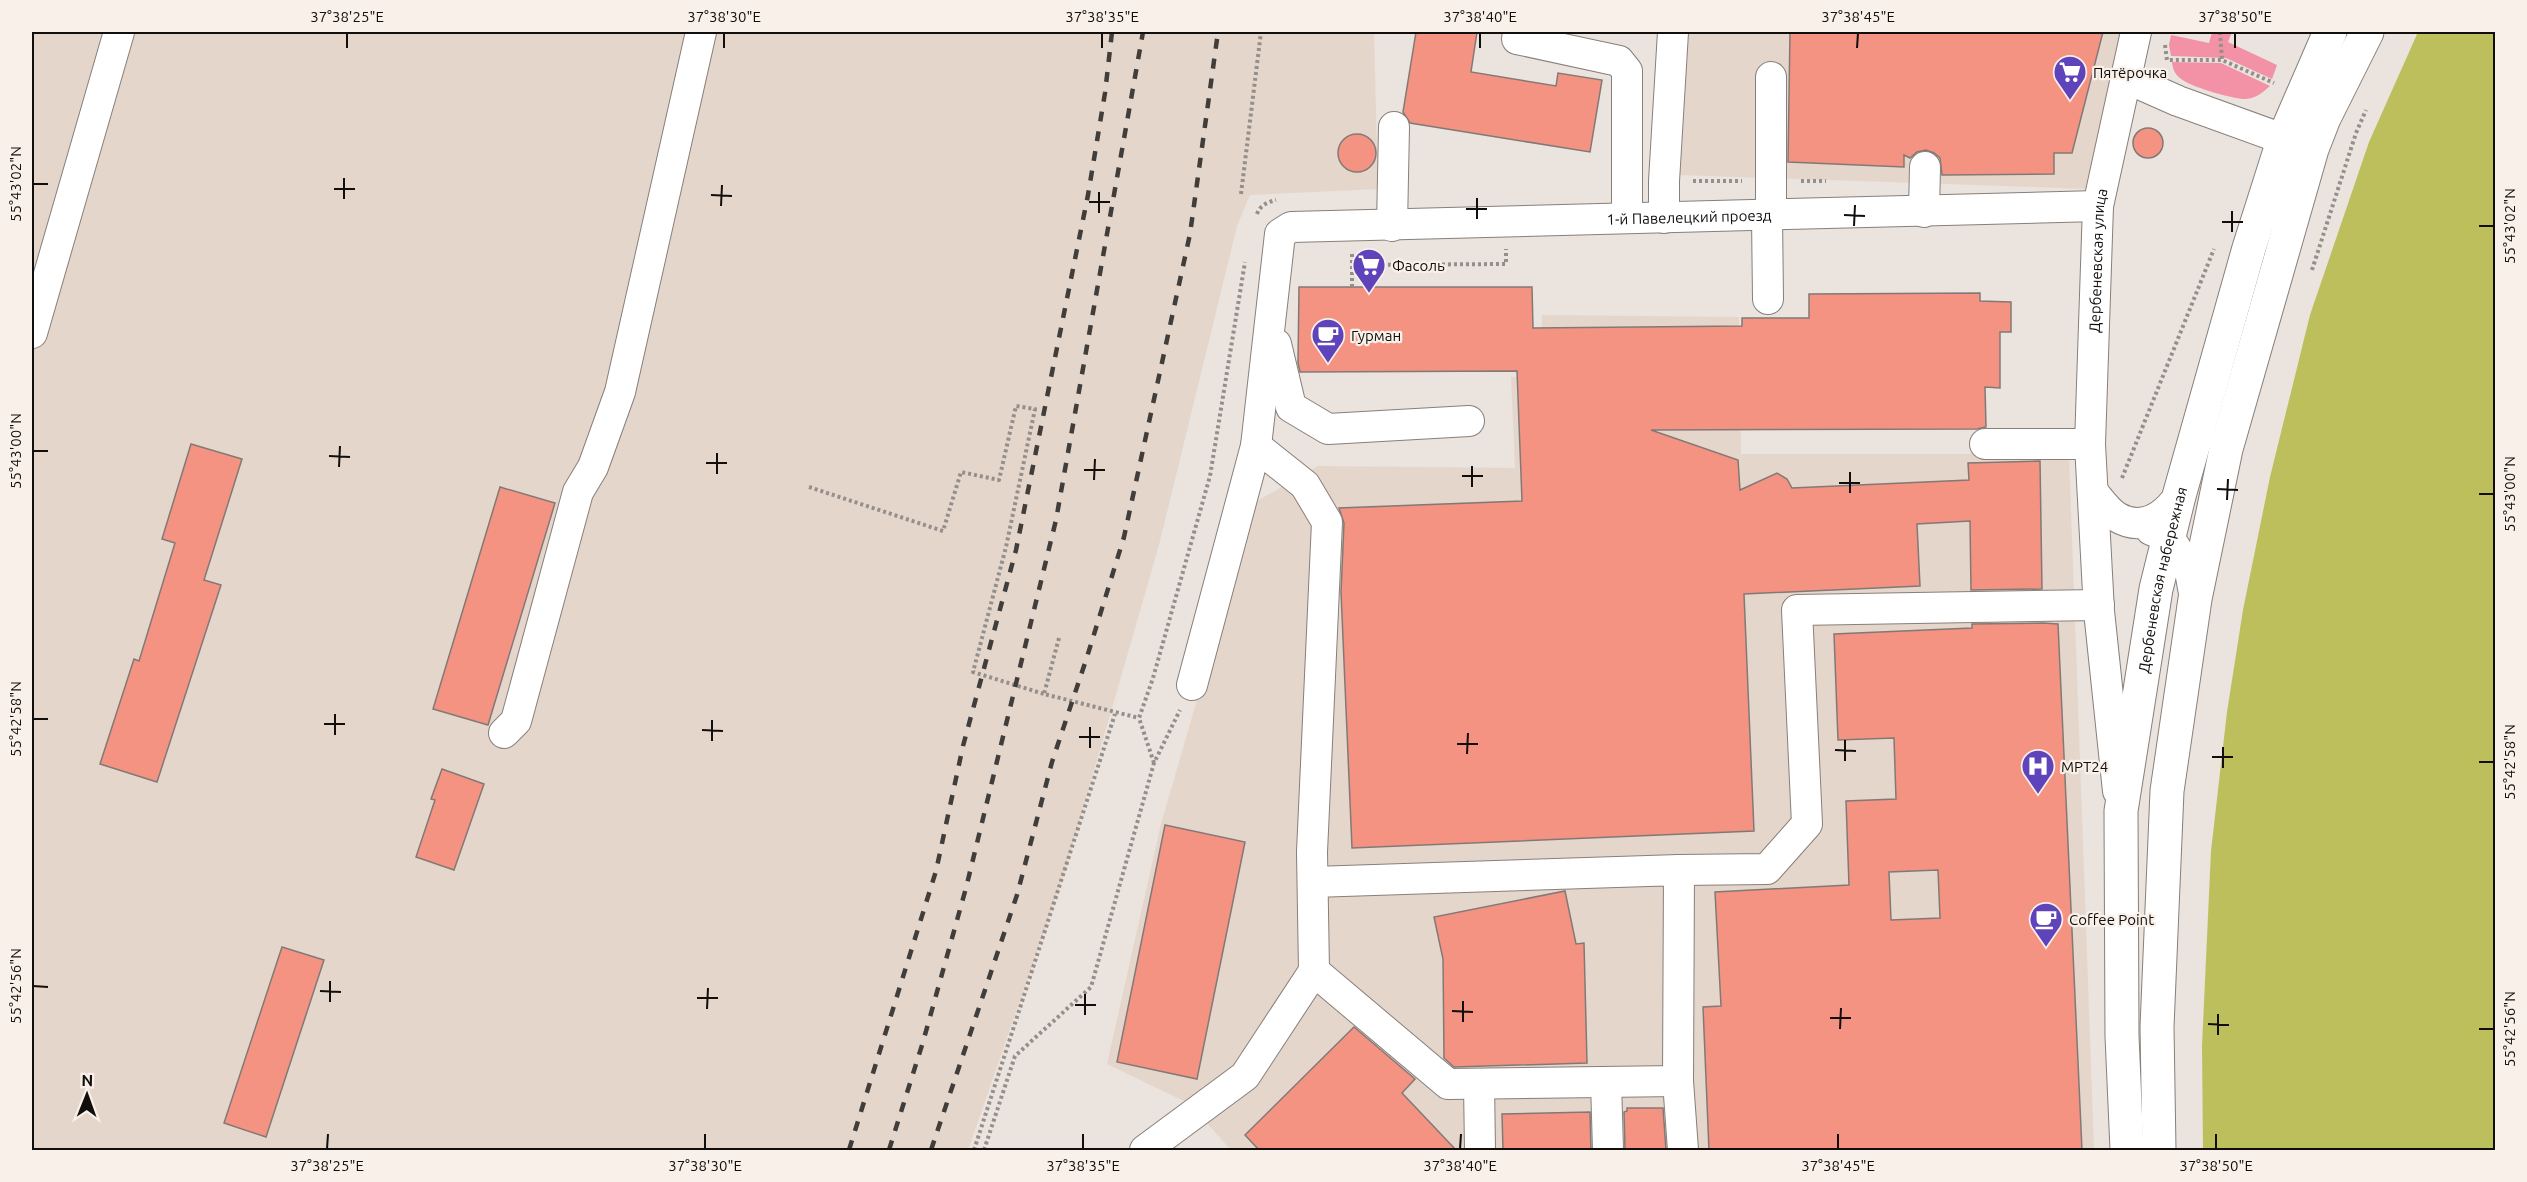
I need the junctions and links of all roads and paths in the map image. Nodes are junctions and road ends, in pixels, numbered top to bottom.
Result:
1 (119, 32) edge
2 (701, 32) edge
3 (1261, 32) edge
4 (1518, 32) edge
5 (1673, 32) edge
6 (2136, 32) edge
7 (2220, 32) edge
8 (2330, 32) edge
9 (2367, 32) edge
10 (2167, 60) dead end
11 (2222, 60) junction
12 (1771, 77) dead end
13 (2126, 78) junction
14 (2277, 85) dead end
15 (2368, 104) dead end
16 (1394, 127) dead end
17 (2298, 143) junction
18 (1925, 166) dead end
19 (1664, 181) junction
20 (1771, 181) junction
21 (1830, 181) dead end
22 (1241, 194) dead end
23 (2098, 206) junction
24 (1924, 212) junction
25 (1769, 216) junction
26 (1628, 218) junction
27 (1665, 218) junction
28 (1392, 226) junction
29 (2215, 245) dead end
30 (2311, 276) dead end
31 (1767, 299) dead end
32 (1271, 322) junction
33 (32, 333) edge
34 (1469, 421) dead end
35 (1985, 444) dead end
36 (2091, 444) junction
37 (1256, 446) junction
38 (809, 487) dead end
39 (2107, 488) junction
40 (2178, 496) junction
41 (2133, 523) junction
42 (2169, 537) junction
43 (2097, 558) junction
44 (2195, 599) junction
45 (2099, 605) junction
46 (1059, 638) dead end
47 (1192, 685) joint
48 (1044, 694) junction
49 (1115, 714) junction
50 (504, 733) dead end
51 (1154, 763) junction
52 (2121, 811) junction
53 (1679, 870) junction
54 (1314, 882) junction
55 (1314, 971) junction
56 (1678, 1081) junction
57 (1606, 1082) junction
58 (1479, 1084) junction
59 (974, 1150) edge
60 (984, 1150) edge
61 (1145, 1150) edge
62 (1480, 1150) edge
63 (1608, 1150) edge
64 (1683, 1150) edge
65 (2127, 1150) edge
66 (2159, 1150) edge

1 - 33 street
2 - 50 street
3 - 22 path
4 - 26 street
5 - 19 street
6 - 13 street, Дербеневская улица
7 - 11 path
8 - 17 main road, Дербеневская набережная
9 - 17 main road, Дербеневская набережная
10 - 11 path
11 - 14 path
12 - 20 street
13 - 17 street
13 - 23 street, Дербеневская улица
15 - 30 path
16 - 28 street
17 - 40 main road, Дербеневская набережная
17 - 44 main road, Дербеневская набережная
18 - 24 street
19 - 20 path
19 - 27 street
20 - 21 path
20 - 25 street
23 - 24 street, 1-й Павелецкий проезд
23 - 36 street, Дербеневская улица
24 - 25 street, 1-й Павелецкий проезд
25 - 27 street, 1-й Павелецкий проезд
25 - 31 street
26 - 27 street, 1-й Павелецкий проезд
26 - 28 street, 1-й Павелецкий проезд
28 - 32 street, 1-й Павелецкий проезд
29 - 39 path
32 - 34 street
32 - 37 street
35 - 36 street
36 - 39 street, Дербеневская улица
37 - 47 street
37 - 54 street
38 - 48 path
39 - 41 street
39 - 43 street, Дербеневская улица
40 - 41 street
40 - 42 main road, Дербеневская набережная
41 - 42 street
42 - 43 street
42 - 44 street
42 - 52 main road, Дербеневская набережная
43 - 45 street, Дербеневская улица
44 - 66 main road, Дербеневская набережная
45 - 52 street, Дербеневская улица
45 - 53 street
46 - 48 path
47 - 51 path
48 - 49 path
49 - 51 path
49 - 59 path
51 - 60 path
52 - 65 main road, Дербеневская набережная
53 - 54 street
53 - 56 street
54 - 55 street
55 - 58 street
55 - 61 street
56 - 57 street
56 - 64 street
57 - 58 street
57 - 63 street
58 - 62 street

